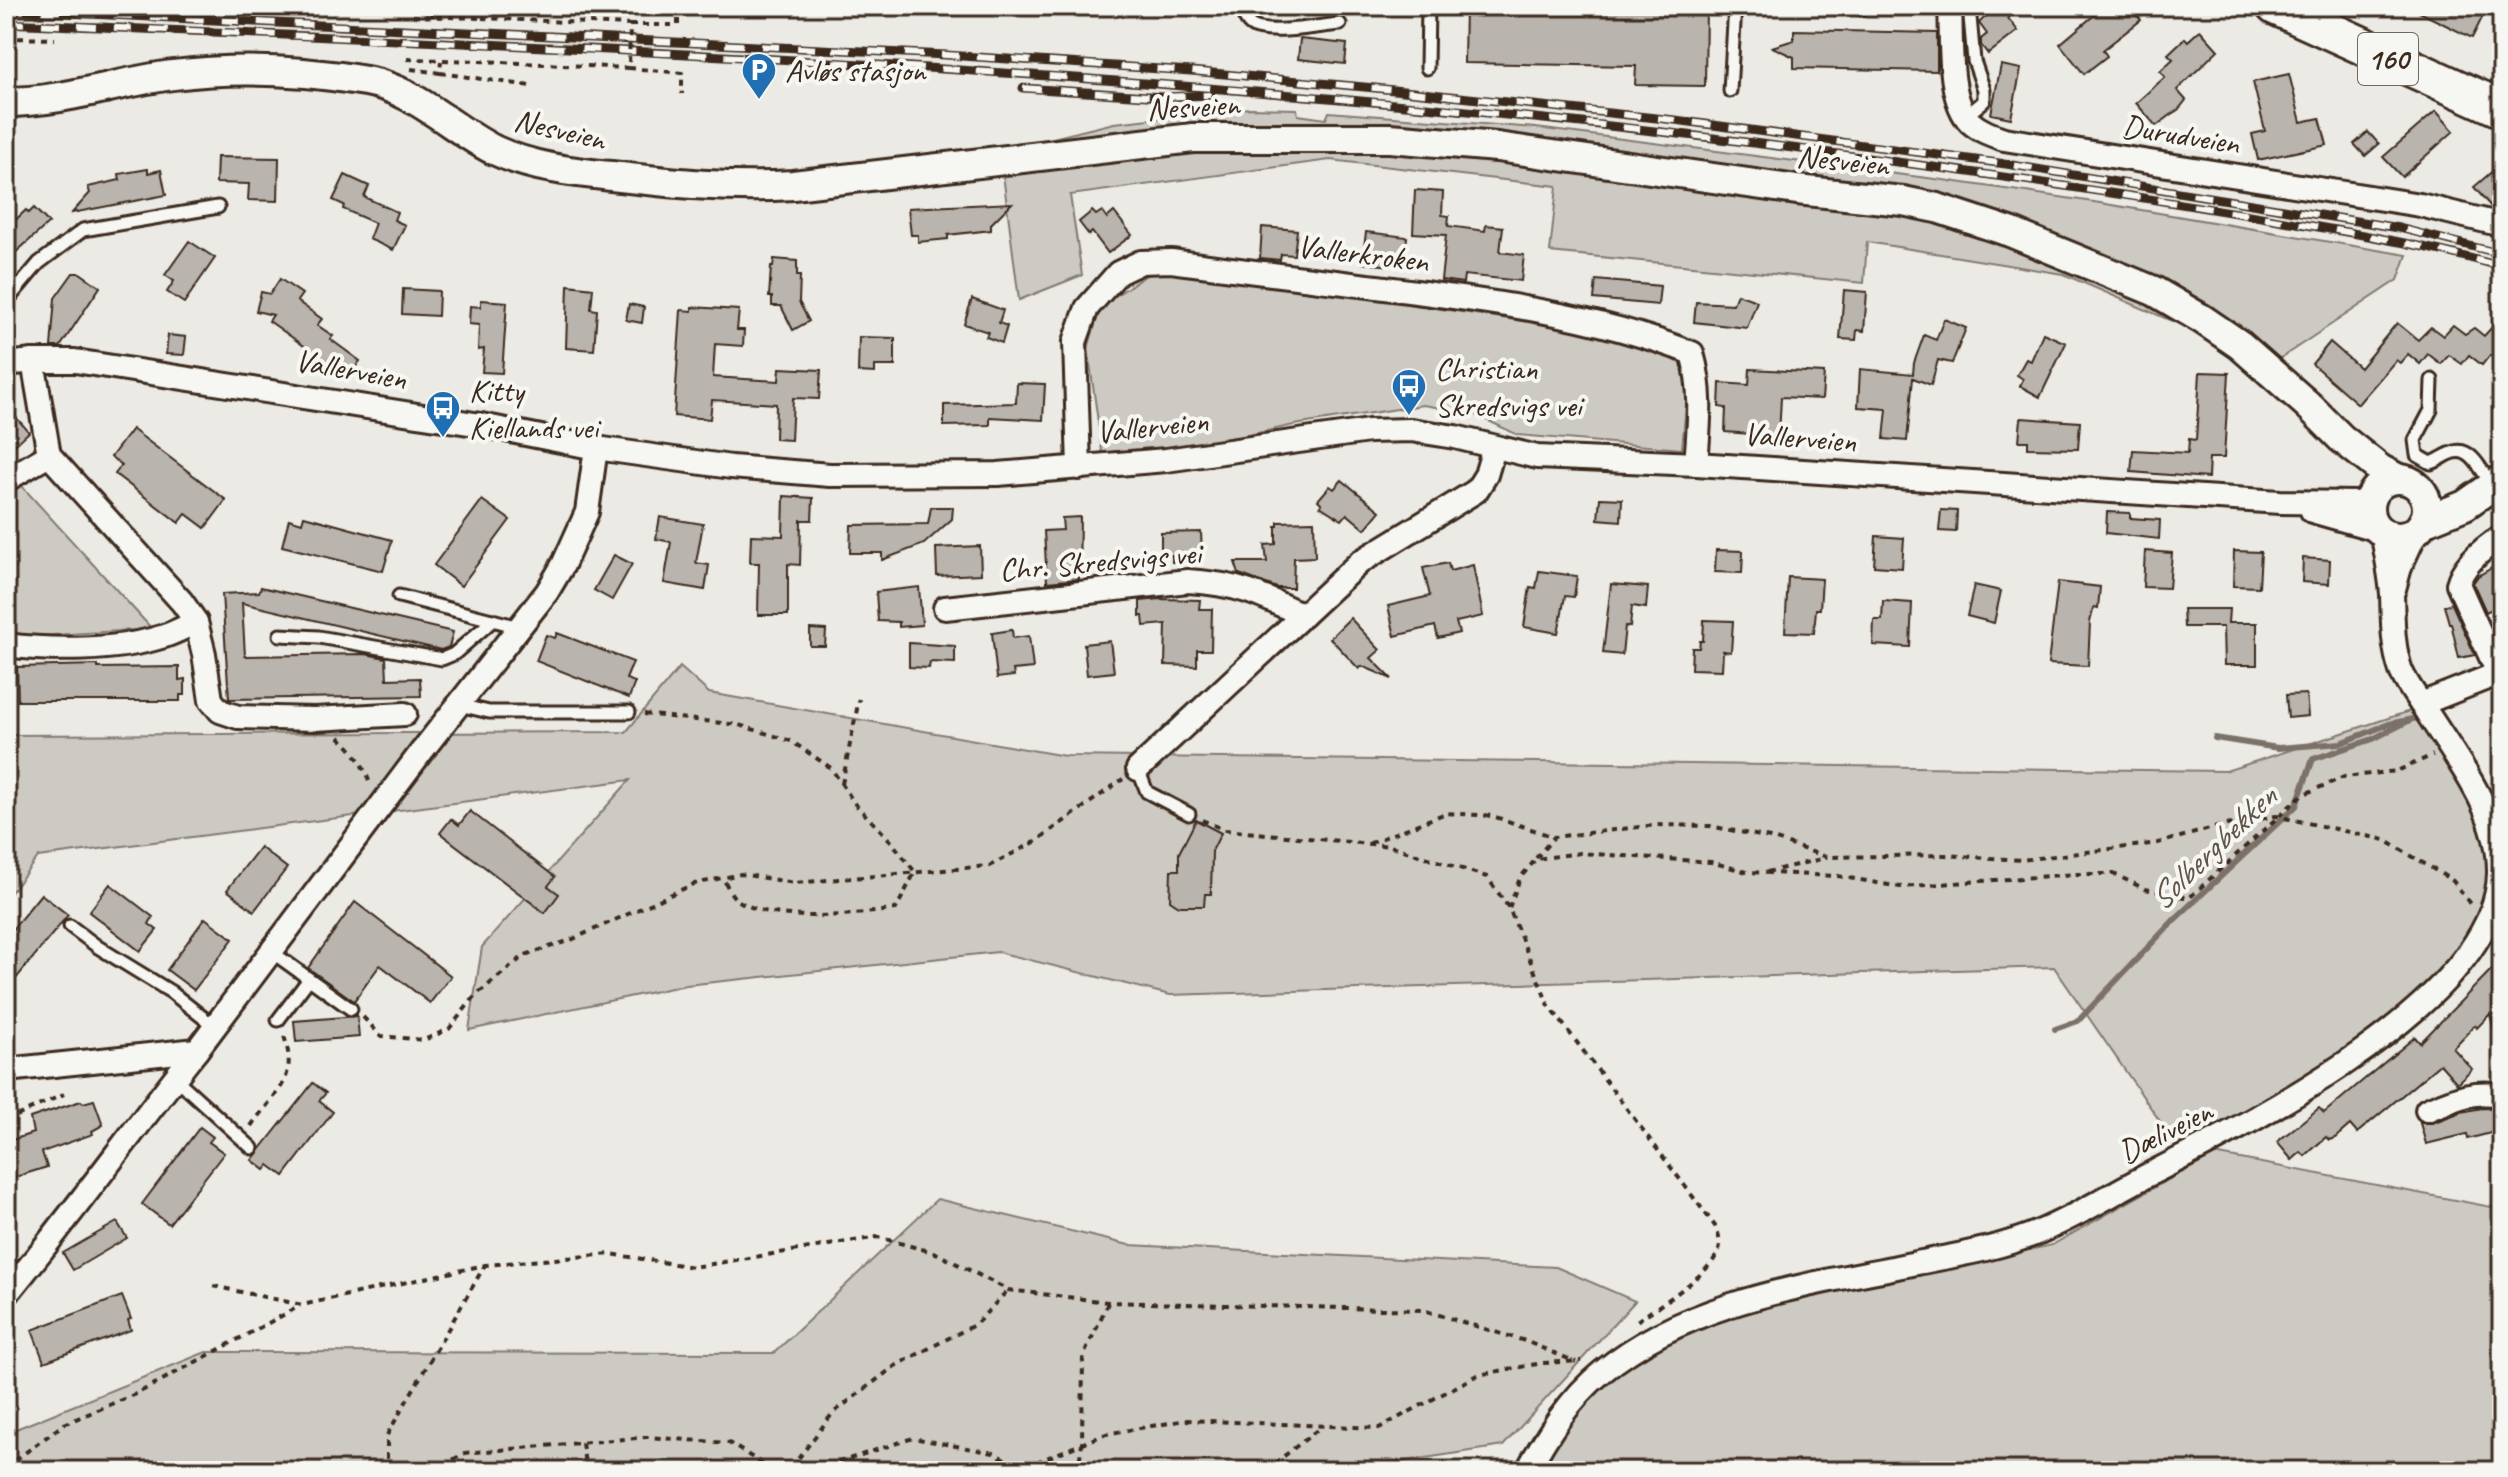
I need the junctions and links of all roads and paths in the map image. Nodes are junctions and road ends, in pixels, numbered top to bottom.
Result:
1 (432, 6) edge
2 (678, 6) edge
3 (1239, 6) edge
4 (1428, 6) edge
5 (1735, 6) edge
6 (1950, 6) edge
7 (1969, 6) edge
8 (2275, 6) edge
9 (413, 16) dead end
10 (432, 17) junction
11 (1340, 24) dead end
12 (630, 25) junction
13 (6, 38) edge
14 (55, 39) dead end
15 (407, 59) dead end
16 (441, 61) junction
17 (629, 68) junction
18 (1427, 68) dead end
19 (405, 69) dead end
20 (440, 73) junction
21 (531, 86) dead end
22 (1730, 91) dead end
23 (682, 94) dead end
24 (6, 102) edge
25 (2502, 109) edge
26 (1966, 116) junction
27 (218, 207) dead end
28 (2502, 225) edge
29 (6, 302) edge
30 (33, 361) junction
31 (6, 364) edge
32 (2432, 380) dead end
33 (2341, 438) junction
34 (596, 448) junction
35 (1494, 448) junction
36 (49, 455) junction
37 (1696, 464) junction
38 (1079, 468) junction
39 (2397, 478) junction
40 (6, 480) edge
41 (2490, 487) edge
42 (2423, 493) junction
43 (2370, 500) junction
44 (2280, 502) junction
45 (2420, 526) junction
46 (2381, 531) junction
47 (2502, 536) edge
48 (399, 596) dead end
49 (2392, 597) junction
50 (945, 608) dead end
51 (1303, 615) junction
52 (493, 620) junction
53 (196, 622) junction
54 (519, 627) junction
55 (280, 635) dead end
56 (6, 645) edge
57 (2500, 673) edge
58 (859, 699) dead end
59 (2421, 704) junction
60 (459, 705) junction
61 (629, 712) joint
62 (405, 714) dead end
63 (315, 719) junction
64 (2449, 747) junction
65 (1138, 769) junction
66 (842, 784) junction
67 (378, 809) junction
68 (1189, 814) joint
69 (2276, 816) junction
70 (1554, 837) junction
71 (1367, 844) junction
72 (1827, 857) junction
73 (1536, 859) junction
74 (915, 872) junction
75 (1762, 873) junction
76 (723, 878) junction
77 (1509, 908) junction
78 (70, 926) dead end
79 (2486, 926) junction
80 (2502, 942) edge
81 (272, 952) junction
82 (309, 979) junction
83 (351, 1009) joint
84 (278, 1020) joint
85 (215, 1027) junction
86 (197, 1050) junction
87 (6, 1070) edge
88 (174, 1077) junction
89 (64, 1094) dead end
90 (2502, 1095) edge
91 (2427, 1110) dead end
92 (6, 1121) edge
93 (238, 1136) junction
94 (252, 1148) dead end
95 (485, 1265) junction
96 (213, 1286) dead end
97 (1008, 1290) junction
98 (6, 1295) edge
99 (1108, 1302) junction
100 (302, 1305) junction
101 (1628, 1327) dead end
102 (1591, 1354) dead end
103 (1578, 1363) junction
104 (1323, 1425) junction
105 (582, 1443) junction
106 (1082, 1443) junction
107 (6, 1467) edge
108 (791, 1469) edge
109 (1017, 1469) edge
110 (387, 1471) edge
111 (432, 1471) edge
112 (586, 1471) edge
113 (1026, 1471) edge
114 (1078, 1471) edge
115 (1265, 1471) edge
116 (1527, 1471) edge

1 - 10 path
2 - 12 path
3 - 11 lane
4 - 18 lane
5 - 22 lane
6 - 26 street
7 - 26 lane
8 - 25 main road, 160
9 - 10 path
10 - 12 path, bridge
12 - 17 path, bridge
13 - 14 path
15 - 16 path
16 - 17 path, bridge
16 - 20 path
17 - 23 path
19 - 20 path
20 - 21 path
24 - 33 street, Nesveien
26 - 28 street, Durudveien
27 - 29 lane
30 - 31 street, Vallerveien
30 - 34 street, Vallerveien
30 - 36 street
32 - 41 lane
33 - 39 street, Nesveien
33 - 43 street, Nesveien
34 - 38 street, Vallerveien
34 - 54 street
35 - 37 street, Vallerveien
35 - 38 street, Vallerveien
35 - 51 street
36 - 40 street
36 - 53 street
37 - 38 street, Vallerkroken
37 - 44 street, Vallerveien
39 - 42 street
39 - 43 street
41 - 42 street
41 - 45 street
42 - 45 street
43 - 44 street, Vallerveien
43 - 46 street
44 - 46 street, Vallerveien
45 - 46 street
45 - 49 street, Dæliveien
46 - 49 street, Dæliveien
47 - 57 street
48 - 52 lane
49 - 59 street, Dæliveien
50 - 51 street, Chr. Skredsvigs vei
51 - 65 street
52 - 54 lane
52 - 55 lane
53 - 56 street
53 - 63 street
54 - 60 street
57 - 59 street
58 - 66 path
59 - 64 street, Dæliveien
60 - 61 lane
60 - 67 street
61 - 66 path
62 - 63 street
63 - 67 path
64 - 69 path
64 - 79 street, Dæliveien
65 - 68 lane
65 - 74 path
66 - 74 path
67 - 81 street
68 - 71 path
69 - 72 path
69 - 75 path
69 - 79 path
70 - 71 path
70 - 72 path
70 - 73 path
71 - 77 path
72 - 75 path
73 - 75 path
73 - 77 path
74 - 76 path
74 - 76 path
76 - 83 path
77 - 101 path
78 - 85 lane
79 - 80 street
79 - 116 street, Dæliveien
81 - 82 lane
81 - 85 street
82 - 83 lane
82 - 84 lane
84 - 93 path
85 - 86 street
86 - 87 street
86 - 88 street
88 - 93 lane
88 - 98 street
89 - 92 path
90 - 91 street
93 - 94 lane
95 - 97 path
95 - 100 path
95 - 110 path
96 - 100 path
97 - 99 path
97 - 108 path
99 - 103 path
99 - 106 path
100 - 107 path
102 - 103 path
103 - 104 path
104 - 106 path
104 - 115 path
105 - 108 path
105 - 111 path
105 - 112 path
106 - 109 path
106 - 114 path
108 - 109 path
109 - 113 path

